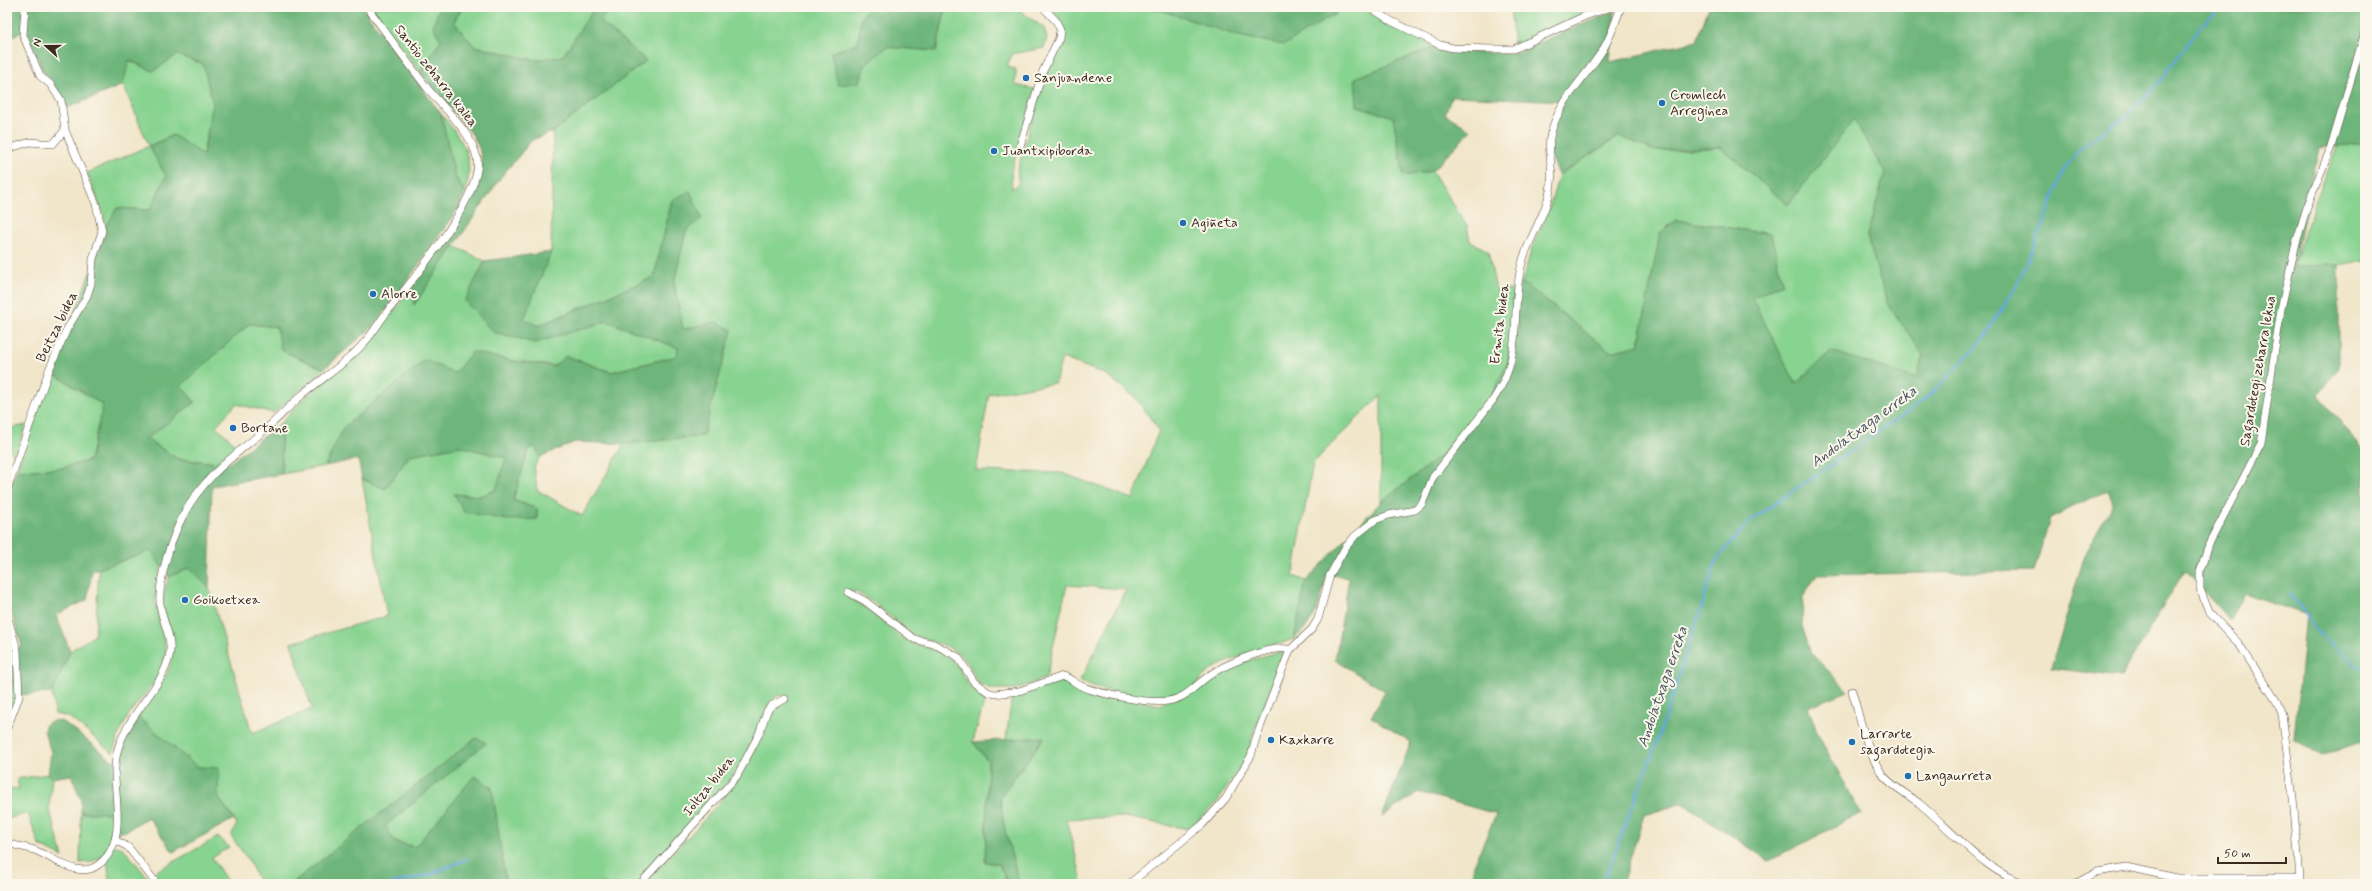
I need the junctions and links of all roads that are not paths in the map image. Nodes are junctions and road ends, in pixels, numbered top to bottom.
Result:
1 (25, 7) edge
2 (367, 7) edge
3 (1043, 7) edge
4 (1370, 7) edge
5 (1612, 7) edge
6 (1621, 7) edge
7 (2365, 32) edge
8 (65, 130) junction
9 (1020, 146) dead end
10 (7, 148) edge
11 (7, 489) edge
12 (848, 592) dead end
13 (7, 615) edge
14 (1290, 650) junction
15 (1852, 691) dead end
16 (785, 698) dead end
17 (7, 728) edge
18 (115, 840) junction
19 (7, 843) edge
20 (2299, 881) edge
21 (157, 884) edge
22 (640, 884) edge
23 (1129, 884) edge
24 (2027, 884) edge
25 (2075, 884) edge

1 - 8 street, Beitza bidea
2 - 18 street, Santio zeharra kalea
3 - 9 street
4 - 5 street
6 - 14 street, Ermita bidea
7 - 20 street, Sagardotegi zeharra lekua
8 - 10 street
8 - 11 street, Beitza bidea
12 - 14 street
13 - 17 street
14 - 23 street
15 - 24 street
16 - 22 street, Ioltza bidea
18 - 19 street, Santio zeharra kalea
18 - 21 street
20 - 25 street, Sagardotegi zeharra lekua

